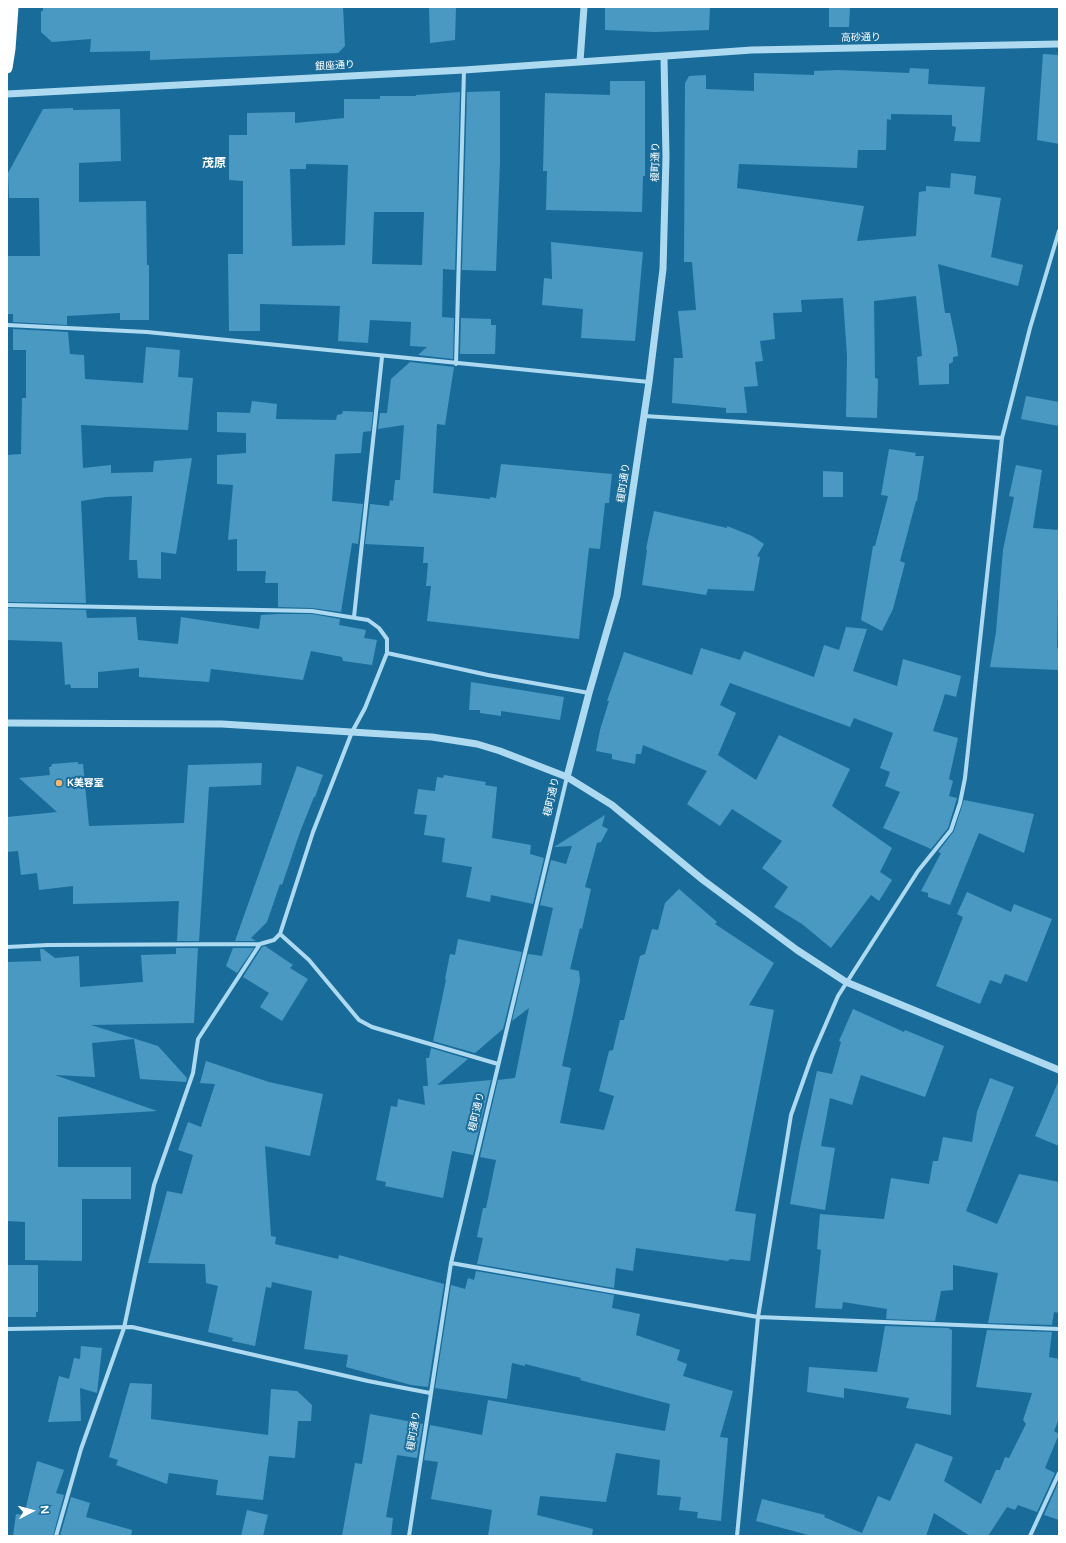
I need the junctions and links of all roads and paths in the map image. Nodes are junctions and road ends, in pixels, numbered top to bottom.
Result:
1 (13, 7) edge
2 (584, 7) edge
3 (1059, 44) edge
4 (664, 57) junction
5 (580, 61) junction
6 (7, 68) edge
7 (464, 70) junction
8 (7, 94) edge
9 (1059, 231) edge
10 (7, 325) edge
11 (382, 357) junction
12 (456, 364) junction
13 (649, 382) junction
14 (644, 416) junction
15 (1002, 438) junction
16 (7, 605) edge
17 (354, 617) junction
18 (387, 653) junction
19 (588, 693) junction
20 (7, 723) edge
21 (352, 732) junction
22 (567, 777) junction
23 (280, 934) junction
24 (260, 944) junction
25 (7, 946) edge
26 (846, 982) junction
27 (498, 1064) junction
28 (1059, 1070) edge
29 (451, 1263) junction
30 (758, 1317) junction
31 (124, 1328) junction
32 (7, 1329) edge
33 (1059, 1329) edge
34 (430, 1393) junction
35 (1059, 1473) edge
36 (56, 1536) edge
37 (409, 1536) edge
38 (737, 1536) edge
39 (1030, 1536) edge

1 - 6 highway
2 - 5 street
3 - 4 street, 高砂通り
4 - 5 street, 銀座通り
4 - 13 street, 榎町通り
5 - 7 street, 銀座通り
7 - 8 street, 銀座通り
7 - 12 street
9 - 15 street
10 - 11 street
11 - 12 street
11 - 17 street
12 - 13 street
13 - 14 street, 榎町通り
14 - 15 street
14 - 19 street, 榎町通り
15 - 26 street
16 - 17 street
17 - 18 street
18 - 19 street
18 - 21 street
19 - 22 street, 榎町通り
20 - 21 street
21 - 22 street
21 - 23 street
22 - 26 street
22 - 27 street, 榎町通り
23 - 24 street
23 - 27 street
24 - 25 street
24 - 31 street
26 - 28 street
26 - 30 street
27 - 29 street, 榎町通り
29 - 30 street
29 - 34 street, 榎町通り
30 - 33 street
30 - 38 street
31 - 32 street
31 - 34 street
31 - 36 street
34 - 37 street, 榎町通り
35 - 39 street

